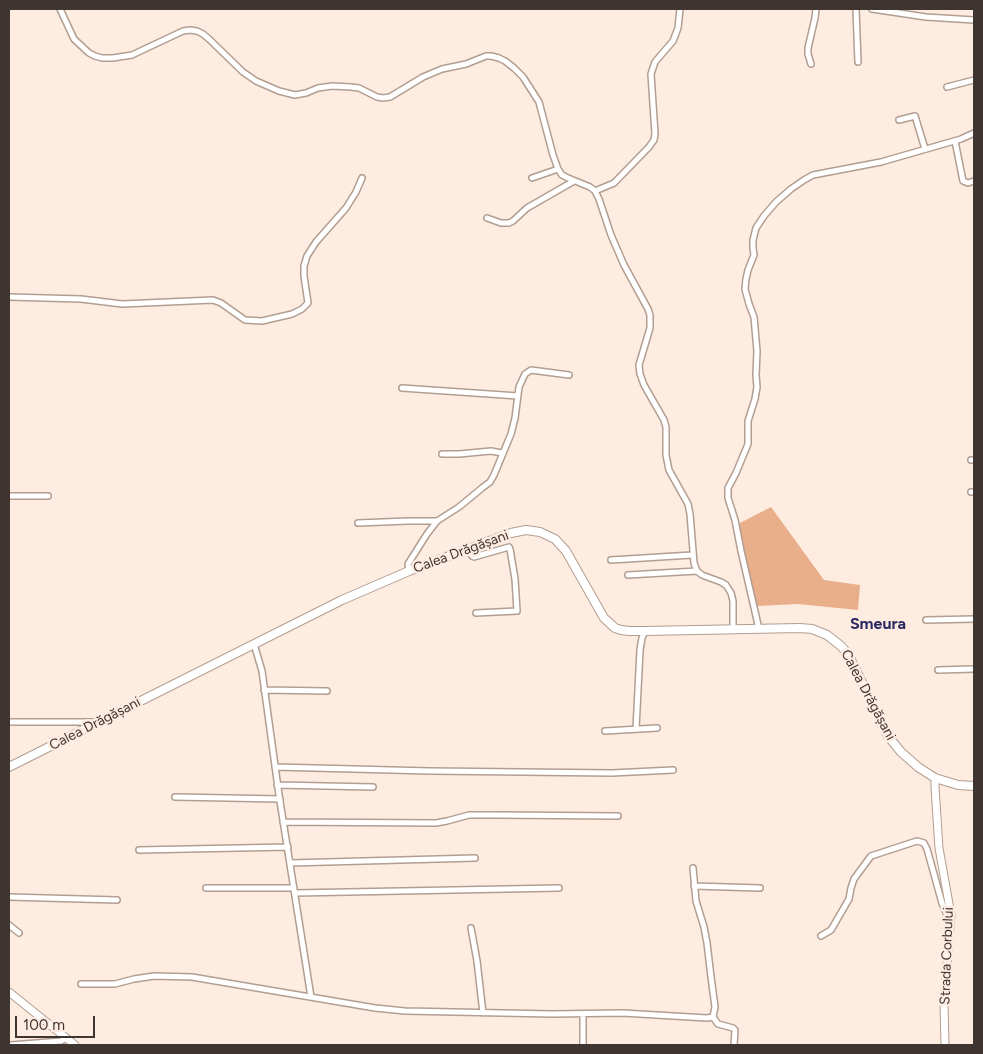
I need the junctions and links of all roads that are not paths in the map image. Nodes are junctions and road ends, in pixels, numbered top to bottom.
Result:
1 (60, 9) edge
2 (680, 9) edge
3 (816, 9) edge
4 (856, 9) edge
5 (872, 9) edge
6 (974, 20) edge
7 (858, 62) dead end
8 (811, 64) dead end
9 (974, 80) edge
10 (947, 87) dead end
11 (899, 120) dead end
12 (974, 133) edge
13 (955, 140) junction
14 (926, 149) junction
15 (558, 169) junction
16 (362, 178) dead end
17 (532, 178) dead end
18 (574, 181) junction
19 (974, 181) edge
20 (596, 191) junction
21 (487, 218) dead end
22 (9, 297) edge
23 (568, 375) dead end
24 (402, 388) dead end
25 (518, 396) junction
26 (502, 453) junction
27 (442, 454) dead end
28 (9, 496) edge
29 (48, 496) dead end
30 (437, 521) junction
31 (358, 524) dead end
32 (468, 549) junction
33 (692, 555) junction
34 (611, 560) dead end
35 (409, 571) junction
36 (697, 571) junction
37 (628, 575) dead end
38 (476, 612) dead end
39 (974, 619) edge
40 (926, 620) dead end
41 (759, 628) junction
42 (734, 629) junction
43 (645, 631) junction
44 (254, 644) junction
45 (974, 669) edge
46 (938, 670) dead end
47 (264, 690) junction
48 (327, 691) dead end
49 (9, 722) edge
50 (98, 722) junction
51 (657, 728) dead end
52 (636, 729) junction
53 (605, 731) dead end
54 (9, 767) edge
55 (275, 768) junction
56 (673, 770) dead end
57 (935, 778) junction
58 (277, 785) junction
59 (974, 786) edge
60 (373, 787) dead end
61 (175, 797) dead end
62 (280, 798) junction
63 (618, 816) dead end
64 (283, 822) junction
65 (288, 847) junction
66 (140, 850) dead end
67 (475, 858) dead end
68 (290, 863) junction
69 (693, 868) dead end
70 (694, 886) junction
71 (206, 888) dead end
72 (559, 888) dead end
73 (760, 888) dead end
74 (295, 890) junction
75 (9, 897) edge
76 (117, 900) dead end
77 (951, 922) junction
78 (9, 925) edge
79 (471, 928) dead end
80 (19, 933) dead end
81 (821, 936) dead end
82 (81, 984) dead end
83 (9, 992) edge
84 (311, 997) junction
85 (484, 1013) junction
86 (583, 1014) junction
87 (713, 1017) junction
88 (66, 1038) junction
89 (11, 1045) edge
90 (75, 1045) edge
91 (583, 1045) edge
92 (734, 1045) edge
93 (945, 1045) edge

1 - 15 street
2 - 20 street
3 - 8 street
4 - 7 street
5 - 6 street
9 - 10 street
11 - 14 street
12 - 13 street
13 - 14 street
13 - 19 street
14 - 41 street
15 - 17 street
15 - 18 street
16 - 22 street
18 - 20 street
18 - 21 street
20 - 33 street
23 - 25 street
24 - 25 street
25 - 26 street
26 - 27 street
26 - 30 street
28 - 29 street
30 - 31 street
30 - 35 street
32 - 35 main road, Calea Drăgășani
32 - 38 street
32 - 43 main road, Calea Drăgășani
33 - 34 street
33 - 36 street
35 - 44 main road, Calea Drăgășani
36 - 37 street
36 - 42 street
39 - 40 street
41 - 42 main road, Calea Drăgășani
41 - 57 main road, Calea Drăgășani
42 - 43 main road, Calea Drăgășani
43 - 52 street
44 - 47 street
44 - 50 main road, Calea Drăgășani
45 - 46 street
47 - 48 street
47 - 55 street
49 - 50 street
50 - 54 main road, Calea Drăgășani
51 - 52 street
52 - 53 street
55 - 56 street
55 - 58 street
57 - 59 main road, Calea Drăgășani
57 - 77 street, Strada Corbului
58 - 60 street
58 - 62 street
61 - 62 street
62 - 64 street
63 - 64 street
64 - 65 street
65 - 66 street
65 - 68 street
67 - 68 street
68 - 74 street
69 - 70 street
70 - 73 street
70 - 87 street
71 - 74 street
72 - 74 street
74 - 84 street
75 - 76 street
77 - 81 street
77 - 93 street, Strada Corbului
78 - 80 street
79 - 85 street
82 - 84 street
83 - 88 street
84 - 85 street
85 - 86 street
86 - 87 street
86 - 91 street
87 - 92 street
88 - 89 street
88 - 90 street

